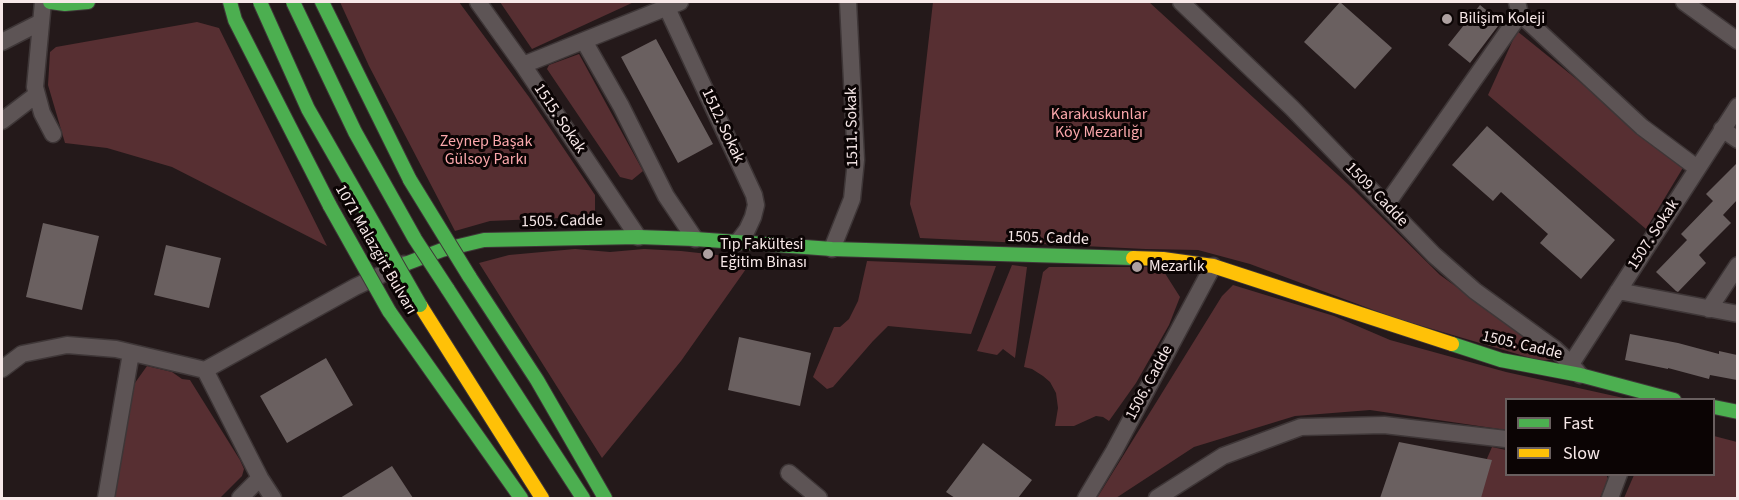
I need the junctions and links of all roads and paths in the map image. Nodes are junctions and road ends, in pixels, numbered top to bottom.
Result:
1 (43, 2) edge
2 (50, 2) edge
3 (88, 2) edge
4 (230, 2) edge
5 (260, 2) edge
6 (293, 2) edge
7 (322, 2) edge
8 (478, 2) edge
9 (848, 2) edge
10 (1181, 2) edge
11 (1684, 2) edge
12 (673, 5) edge
13 (1518, 8) edge
14 (41, 22) junction
15 (584, 40) junction
16 (1737, 41) edge
17 (2, 42) edge
18 (523, 65) junction
19 (36, 95) junction
20 (1737, 106) edge
21 (2, 121) edge
22 (1722, 129) junction
23 (53, 134) dead end
24 (1737, 140) edge
25 (1697, 168) junction
26 (1386, 205) junction
27 (639, 237) junction
28 (695, 239) junction
29 (737, 243) junction
30 (832, 249) junction
31 (405, 264) joint
32 (1737, 265) edge
33 (1213, 266) junction
34 (1618, 291) junction
35 (1709, 309) junction
36 (1737, 315) edge
37 (131, 353) junction
38 (2, 369) edge
39 (205, 370) junction
40 (1576, 370) junction
41 (1646, 397) edge
42 (1715, 407) edge
43 (1737, 412) edge
44 (1505, 439) edge
45 (789, 473) dead end
46 (1618, 476) edge
47 (260, 478) junction
48 (106, 498) edge
49 (240, 498) edge
50 (273, 498) edge
51 (521, 498) edge
52 (542, 498) edge
53 (583, 498) edge
54 (605, 498) edge
55 (819, 498) edge
56 (1086, 498) edge
57 (1157, 498) edge
58 (1610, 498) edge

1 - 14 street
2 - 3 main road
4 - 51 main road, 1071 Malazgirt Bulvarı, bridge
5 - 52 main road, 1071 Malazgirt Bulvarı, bridge
6 - 53 main road, bridge
7 - 54 main road, bridge
8 - 18 street, 1515. Sokak
9 - 30 street, 1511. Sokak
10 - 26 street, 1509. Cadde
11 - 16 street
12 - 15 street
12 - 29 street, 1512. Sokak
13 - 25 street
13 - 26 street
14 - 17 street
14 - 19 street
15 - 18 street
15 - 28 street
18 - 27 street, 1515. Sokak
19 - 21 street
19 - 23 street
20 - 22 street, 1507. Sokak
22 - 24 street
22 - 25 street, 1507. Sokak
25 - 34 street, 1507. Sokak
26 - 40 street, 1509. Cadde
27 - 28 main road, 1505. Cadde
27 - 31 main road, 1505. Cadde
28 - 29 main road, 1505. Cadde
29 - 30 main road, 1505. Cadde
30 - 33 main road, 1505. Cadde
31 - 39 street
32 - 35 street
33 - 40 main road, 1505. Cadde
33 - 56 street, 1506. Cadde
34 - 35 street
34 - 40 street, 1507. Sokak
35 - 36 street
37 - 38 street
37 - 39 street
37 - 48 street
39 - 47 street
40 - 41 main road, 1505. Cadde
42 - 43 main road
44 - 57 street
45 - 55 street
46 - 58 street
47 - 49 street
47 - 50 street

